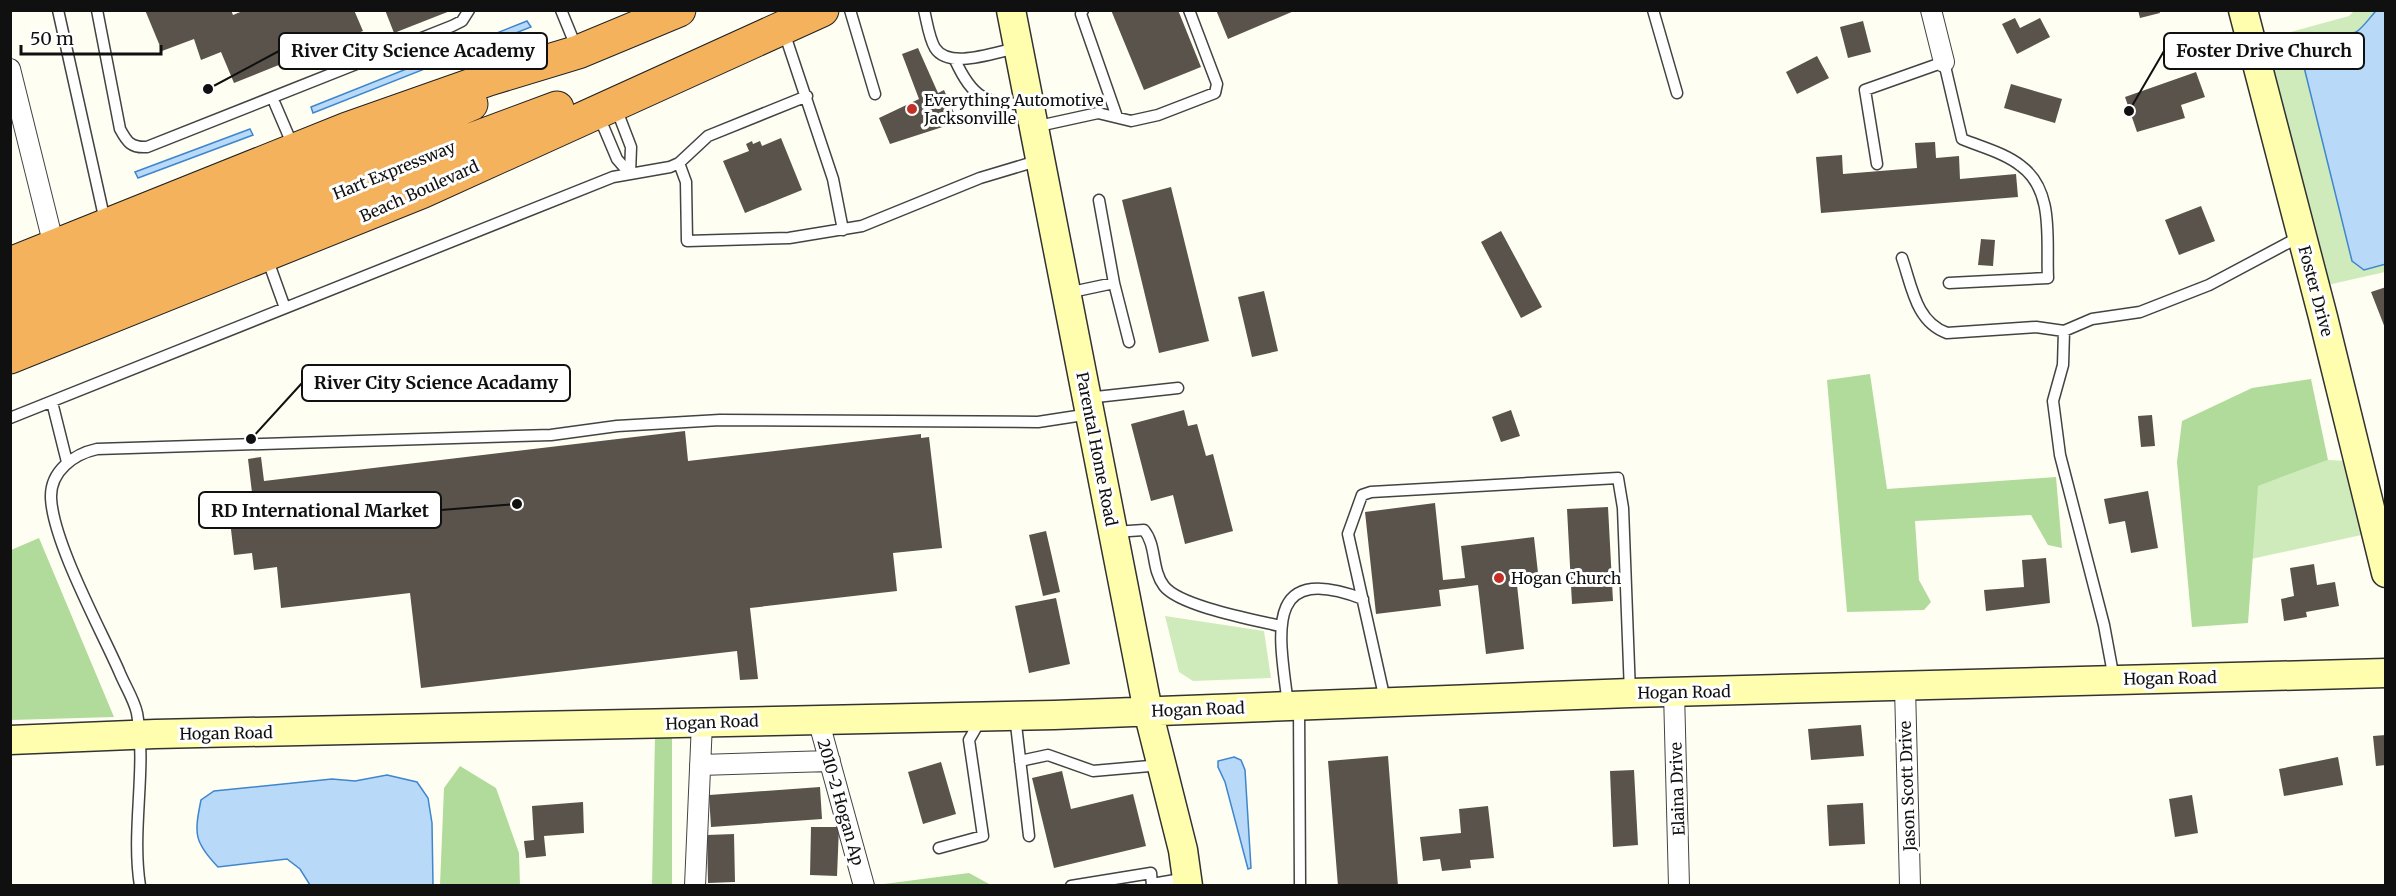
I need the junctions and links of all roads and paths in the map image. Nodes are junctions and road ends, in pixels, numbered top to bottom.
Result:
1 (58, 10) edge
2 (97, 10) edge
3 (470, 10) edge
4 (561, 10) edge
5 (679, 10) edge
6 (822, 10) edge
7 (850, 10) edge
8 (924, 10) edge
9 (1011, 10) edge
10 (1083, 10) edge
11 (1188, 10) edge
12 (1653, 10) edge
13 (1930, 10) edge
14 (2243, 10) edge
15 (781, 27) junction
16 (1018, 48) junction
17 (578, 52) junction
18 (955, 60) junction
19 (1944, 62) junction
20 (11, 78) edge
21 (1677, 93) dead end
22 (875, 94) dead end
23 (807, 96) junction
24 (274, 101) junction
25 (606, 107) junction
26 (1032, 116) junction
27 (1117, 117) junction
28 (19, 142) edge
29 (295, 149) junction
30 (1040, 160) junction
31 (679, 163) junction
32 (1877, 164) dead end
33 (630, 174) junction
34 (1099, 200) dead end
35 (106, 225) junction
36 (843, 230) junction
37 (2302, 236) junction
38 (54, 246) junction
39 (10, 251) edge
40 (265, 255) junction
41 (1902, 258) dead end
42 (10, 264) edge
43 (1114, 283) junction
44 (1949, 283) dead end
45 (1066, 294) junction
46 (10, 295) edge
47 (285, 308) junction
48 (10, 326) edge
49 (2064, 331) junction
50 (1129, 342) dead end
51 (10, 357) edge
52 (1178, 388) dead end
53 (52, 402) junction
54 (1089, 406) junction
55 (10, 418) edge
56 (67, 462) junction
57 (1113, 532) junction
58 (2385, 573) edge
59 (1363, 599) junction
60 (1280, 626) junction
61 (2385, 673) edge
62 (2114, 680) junction
63 (1905, 687) junction
64 (1674, 692) junction
65 (1630, 693) junction
66 (1385, 702) junction
67 (1293, 705) junction
68 (1148, 711) junction
69 (983, 716) junction
70 (1015, 716) junction
71 (818, 719) junction
72 (702, 722) junction
73 (138, 735) junction
74 (10, 740) edge
75 (830, 761) junction
76 (1020, 761) junction
77 (700, 765) junction
78 (1162, 765) junction
79 (1029, 836) dead end
80 (939, 848) dead end
81 (1118, 882) edge
82 (1188, 882) edge
83 (140, 885) edge
84 (695, 885) edge
85 (864, 885) edge
86 (1071, 885) edge
87 (1152, 885) edge
88 (1300, 885) edge
89 (1679, 885) edge
90 (1910, 885) edge

1 - 35 lane
2 - 24 lane
3 - 24 lane
4 - 17 lane
5 - 17 highway
6 - 15 highway, Beach Boulevard
7 - 22 lane
8 - 18 lane
9 - 16 main road, Parental Home Road
10 - 27 lane
11 - 27 lane
12 - 21 lane
13 - 19 street
14 - 37 main road, Foster Drive
15 - 23 lane
15 - 25 highway, Beach Boulevard
15 - 48 highway, Hart Expressway
16 - 18 lane
16 - 26 main road, Parental Home Road
17 - 29 highway
17 - 46 highway, Hart Expressway
18 - 26 lane
19 - 32 lane
19 - 44 lane
20 - 28 street
23 - 31 lane
23 - 36 lane
24 - 29 lane
25 - 33 lane
25 - 33 lane
25 - 40 highway, Beach Boulevard
26 - 27 lane
26 - 30 main road, Parental Home Road
28 - 38 street
29 - 35 highway
30 - 36 lane
30 - 45 main road, Parental Home Road
31 - 33 lane
31 - 36 lane
33 - 47 lane
34 - 43 lane
35 - 38 highway
37 - 49 lane
37 - 58 main road, Foster Drive
38 - 39 street
38 - 42 highway
40 - 47 lane
40 - 51 highway, Beach Boulevard
41 - 49 lane
43 - 45 lane
43 - 50 lane
45 - 54 main road, Parental Home Road
47 - 53 lane
49 - 62 lane
52 - 54 lane
53 - 55 lane
53 - 56 lane
54 - 56 lane
54 - 57 main road, Parental Home Road
56 - 73 lane
57 - 60 lane
57 - 68 main road, Parental Home Road
59 - 60 lane
59 - 65 lane
59 - 66 lane
60 - 67 lane
61 - 62 main road, Hogan Road
62 - 63 main road, Hogan Road
63 - 64 main road, Hogan Road
63 - 90 street, Jason Scott Drive
64 - 65 main road, Hogan Road
64 - 89 street, Elaina Drive
65 - 66 main road, Hogan Road
66 - 67 main road, Hogan Road
67 - 68 main road, Hogan Road
67 - 88 lane
68 - 70 main road, Hogan Road
68 - 78 main road, Parental Home Road
69 - 70 main road, Hogan Road
69 - 71 main road, Hogan Road
69 - 80 lane
70 - 76 lane
71 - 72 main road, Hogan Road
71 - 75 street, 2010-2 Hogan Ap
72 - 73 main road, Hogan Road
72 - 77 street
73 - 74 main road, Hogan Road
73 - 83 lane
75 - 77 street
75 - 85 street, 2010-2 Hogan Ap
76 - 78 lane
76 - 79 lane
77 - 84 street
78 - 82 main road, Parental Home Road
81 - 86 lane
81 - 87 lane
82 - 87 lane

